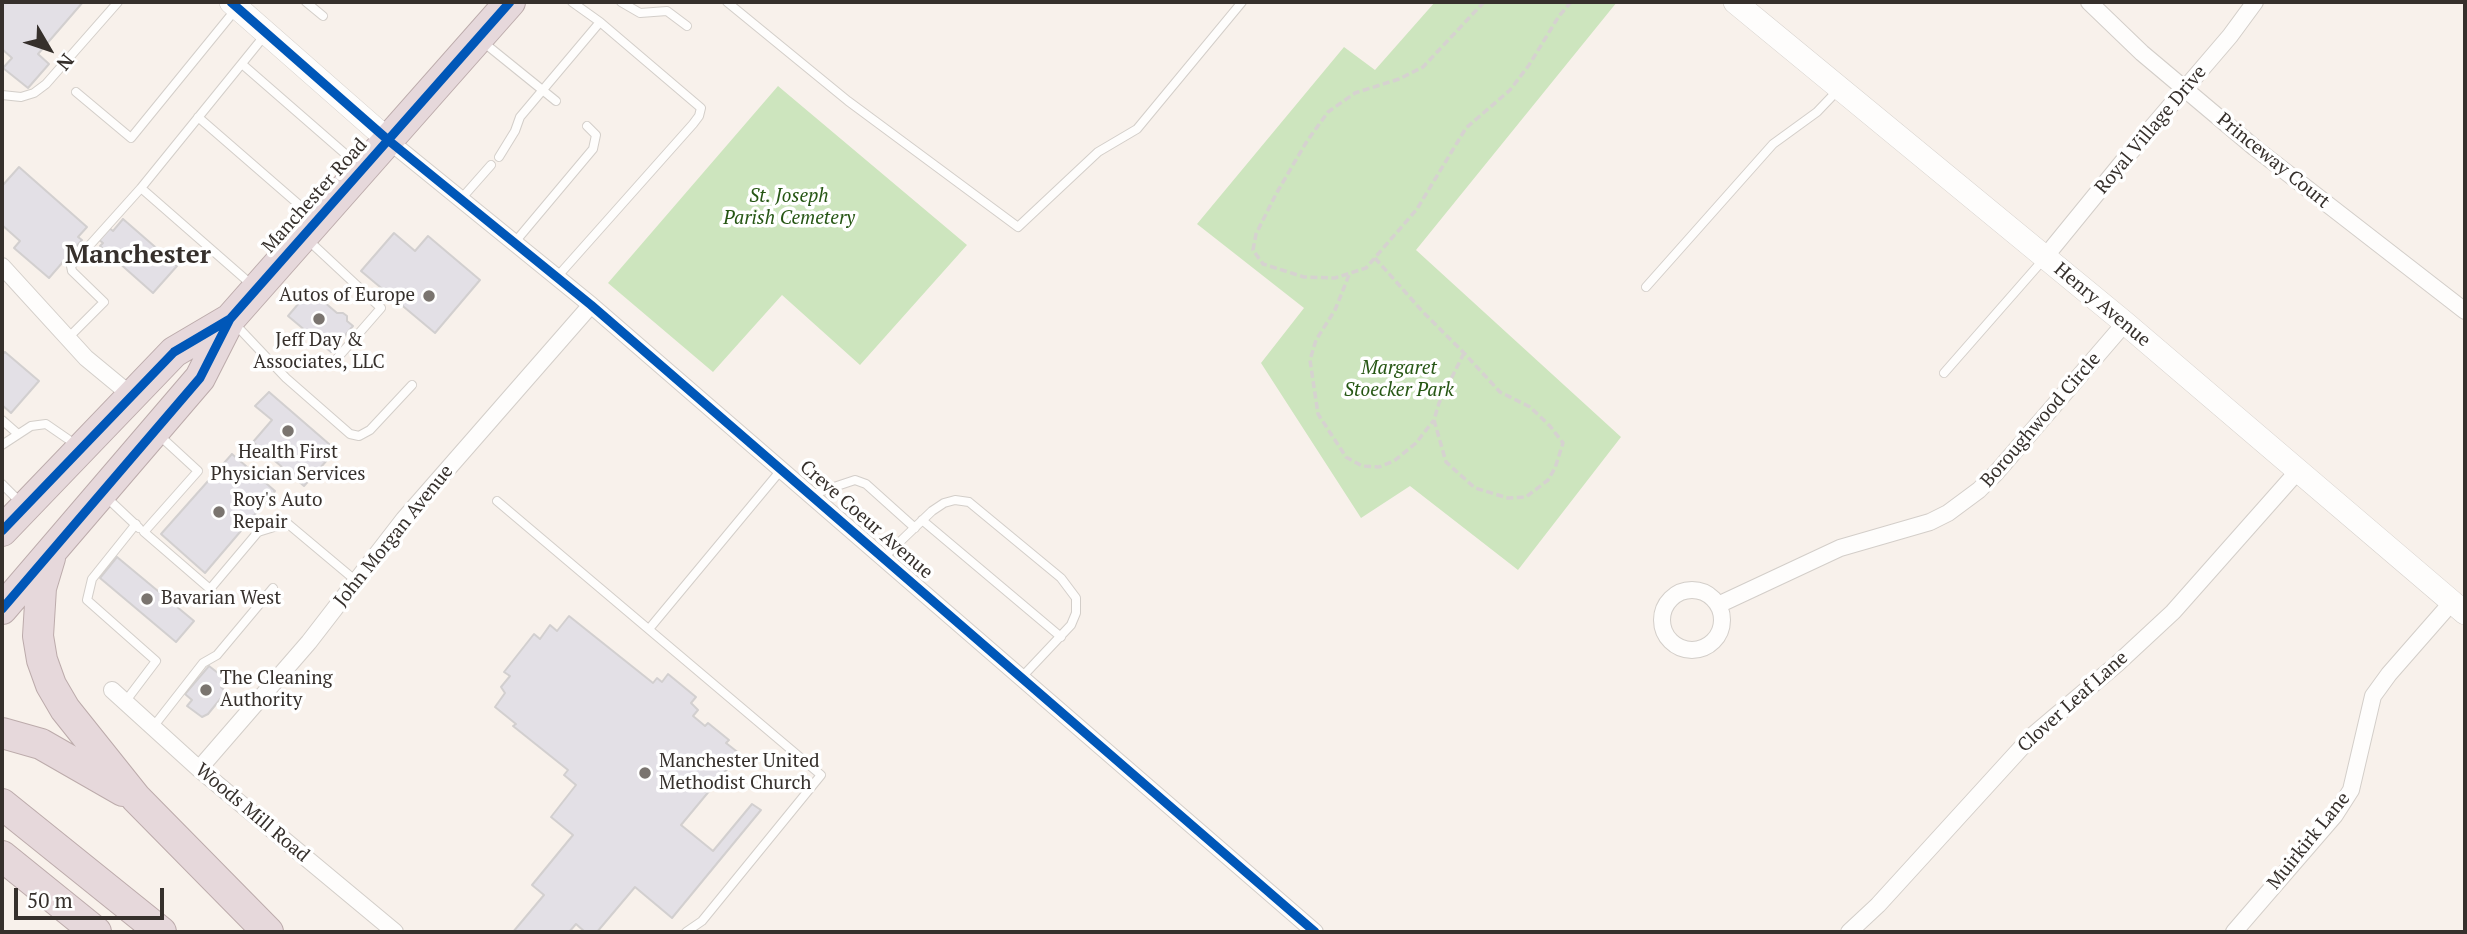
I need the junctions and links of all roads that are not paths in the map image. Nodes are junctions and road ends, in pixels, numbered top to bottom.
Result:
1 (118, 2) edge
2 (306, 2) edge
3 (510, 2) edge
4 (572, 2) edge
5 (621, 2) edge
6 (727, 2) edge
7 (1242, 2) edge
8 (1735, 2) edge
9 (2089, 2) edge
10 (2255, 2) edge
11 (237, 4) edge
12 (324, 16) dead end
13 (600, 22) junction
14 (687, 26) dead end
15 (267, 33) junction
16 (478, 37) junction
17 (242, 64) junction
18 (1840, 88) junction
19 (542, 89) junction
20 (2184, 89) junction
21 (76, 92) dead end
22 (2, 94) edge
23 (556, 101) dead end
24 (198, 117) junction
25 (587, 126) dead end
26 (388, 140) junction
27 (499, 157) dead end
28 (491, 165) dead end
29 (362, 169) junction
30 (141, 187) junction
31 (461, 199) junction
32 (310, 228) junction
33 (515, 242) junction
34 (2045, 257) junction
35 (2, 266) edge
36 (557, 277) junction
37 (1646, 287) dead end
38 (256, 288) junction
39 (591, 306) junction
40 (2465, 311) edge
41 (230, 319) junction
42 (2125, 323) junction
43 (68, 338) junction
44 (333, 363) dead end
45 (1944, 373) dead end
46 (412, 385) dead end
47 (132, 396) junction
48 (2, 420) edge
49 (155, 431) junction
50 (18, 434) junction
51 (2, 446) edge
52 (81, 448) junction
53 (781, 470) junction
54 (2297, 472) junction
55 (2, 484) edge
56 (102, 494) junction
57 (810, 495) junction
58 (497, 500) dead end
59 (10, 520) edge
60 (922, 520) junction
61 (136, 524) junction
62 (915, 528) junction
63 (144, 532) junction
64 (53, 551) junction
65 (883, 558) junction
66 (355, 580) junction
67 (273, 588) dead end
68 (1718, 605) dead end
69 (2458, 608) edge
70 (2, 610) edge
71 (649, 629) junction
72 (1061, 637) junction
73 (1021, 678) junction
74 (112, 690) dead end
75 (125, 702) junction
76 (153, 727) junction
77 (2, 733) edge
78 (199, 769) junction
79 (136, 799) junction
80 (9, 809) edge
81 (2, 856) edge
82 (96, 932) edge
83 (161, 932) edge
84 (268, 932) edge
85 (395, 932) edge
86 (686, 932) edge
87 (1315, 932) edge
88 (1849, 932) edge
89 (2234, 932) edge

1 - 22 lane
2 - 12 lane
3 - 16 highway, Manchester Road
4 - 13 lane
5 - 14 lane
6 - 7 lane
8 - 18 street, Henry Avenue
9 - 20 street, Princeway Court
10 - 20 street, Royal Village Drive
11 - 15 street
11 - 21 lane
13 - 19 lane
13 - 36 lane
15 - 17 lane
15 - 26 street
16 - 19 lane
16 - 26 highway, Manchester Road
17 - 24 lane
17 - 29 lane
18 - 34 street, Henry Avenue
18 - 37 lane
19 - 23 lane
19 - 27 lane
20 - 34 street, Royal Village Drive
20 - 40 street, Princeway Court
24 - 30 lane
24 - 32 lane
25 - 33 lane
26 - 29 highway, Manchester Road
26 - 31 street, Creve Coeur Avenue
28 - 31 lane
29 - 32 highway, Manchester Road
30 - 38 lane
30 - 43 lane
31 - 33 street, Creve Coeur Avenue
32 - 38 highway, Manchester Road
32 - 44 lane
33 - 36 street, Creve Coeur Avenue
34 - 42 street, Henry Avenue
34 - 45 lane
35 - 43 street
36 - 39 street, Creve Coeur Avenue
38 - 41 highway, Manchester Road
39 - 53 street, Creve Coeur Avenue
39 - 66 street, John Morgan Avenue
41 - 46 lane
41 - 47 highway, Manchester Road
41 - 49 highway, Manchester Road
42 - 54 street, Henry Avenue
42 - 68 street, Boroughwood Circle
43 - 47 street
47 - 52 highway, Manchester Road
48 - 50 lane
49 - 56 highway, Manchester Road
49 - 63 lane
50 - 51 lane
50 - 52 lane
52 - 59 highway, Manchester Road
53 - 57 street, Creve Coeur Avenue
53 - 71 lane
54 - 69 street, Henry Avenue
54 - 88 street, Clover Leaf Lane
55 - 59 lane
56 - 61 lane
56 - 64 highway, Manchester Road
57 - 62 lane
57 - 65 street, Creve Coeur Avenue
58 - 71 lane
60 - 62 lane
60 - 72 lane
60 - 72 lane
61 - 63 lane
61 - 75 lane
62 - 65 lane
63 - 66 lane
64 - 70 highway, Manchester Road
64 - 79 highway
65 - 73 street, Creve Coeur Avenue
66 - 78 street, John Morgan Avenue
67 - 76 lane
69 - 89 street, Muirkirk Lane
71 - 86 lane
72 - 73 lane
73 - 87 street, Creve Coeur Avenue
74 - 75 street, Woods Mill Road
75 - 76 street, Woods Mill Road
76 - 78 street, Woods Mill Road
77 - 79 highway
78 - 85 street, Woods Mill Road
79 - 84 highway
80 - 83 highway
81 - 82 highway

